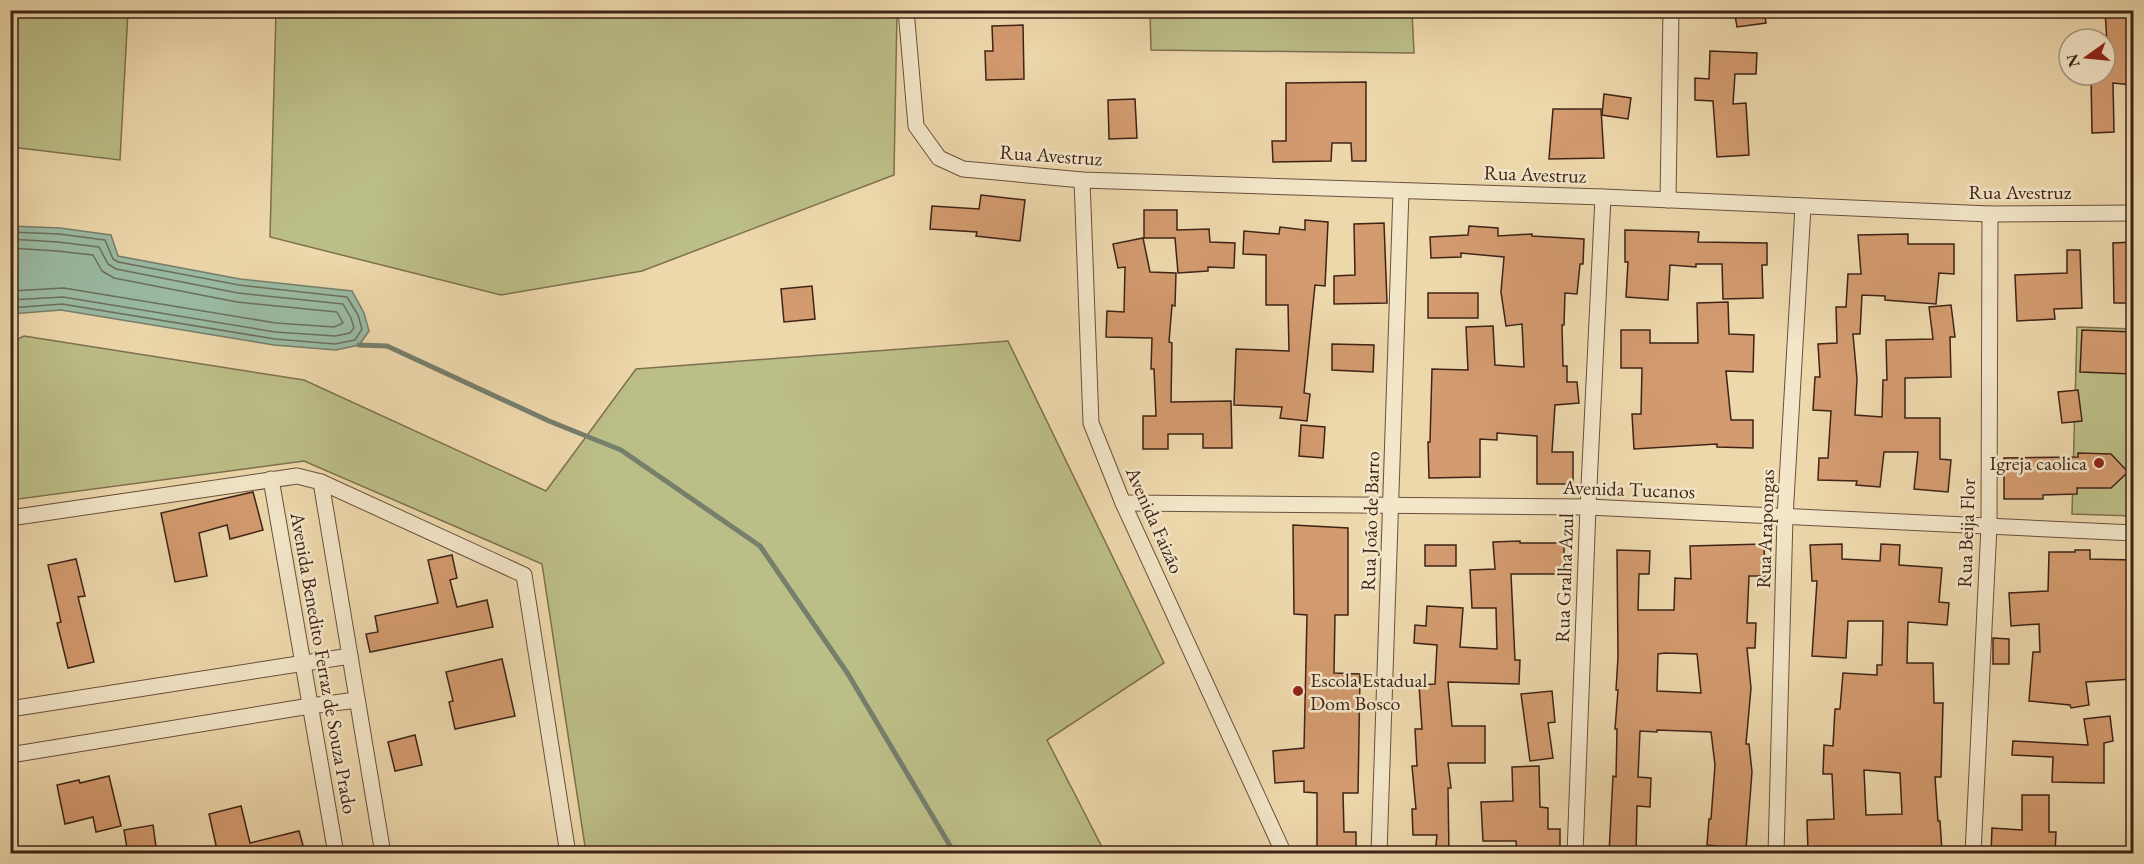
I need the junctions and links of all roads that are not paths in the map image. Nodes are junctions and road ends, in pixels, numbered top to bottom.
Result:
1 (906, 10) edge
2 (1671, 10) edge
3 (1082, 180) junction
4 (1401, 191) junction
5 (1603, 197) junction
6 (1668, 200) junction
7 (1803, 207) junction
8 (2133, 213) edge
9 (1990, 214) junction
10 (271, 479) junction
11 (321, 482) junction
12 (1122, 503) junction
13 (1392, 505) junction
14 (1588, 507) junction
15 (1785, 517) junction
16 (10, 518) edge
17 (1989, 526) junction
18 (2133, 533) edge
19 (350, 657) junction
20 (303, 664) junction
21 (357, 700) junction
22 (310, 705) junction
23 (10, 709) edge
24 (10, 755) edge
25 (336, 854) edge
26 (383, 854) edge
27 (568, 854) edge
28 (1284, 854) edge
29 (1379, 854) edge
30 (1575, 854) edge
31 (1776, 854) edge
32 (1973, 854) edge

1 - 3 street, Rua Avestruz
2 - 6 street
3 - 4 street, Rua Avestruz
3 - 12 street, Avenida Faizão
4 - 5 street, Rua Avestruz
4 - 13 street, Rua João de Barro
5 - 6 street, Rua Avestruz
5 - 14 street, Rua Gralha Azul
6 - 7 street, Rua Avestruz
7 - 9 street, Rua Avestruz
7 - 15 street, Rua Arapongas
8 - 9 street, Rua Avestruz
9 - 17 street, Rua Beija Flor
10 - 11 street
10 - 16 street
10 - 20 street, Avenida Benedito Ferraz de Souza Prado
11 - 19 street, Avenida Benedito Ferraz de Souza Prado
11 - 27 street
12 - 13 street, Avenida Tucanos
12 - 28 street, Avenida Faizão
13 - 14 street, Avenida Tucanos
13 - 29 street, Rua João de Barro
14 - 15 street, Avenida Tucanos
14 - 30 street, Rua Gralha Azul
15 - 17 street, Avenida Tucanos
15 - 31 street, Rua Arapongas
17 - 18 street, Avenida Tucanos
17 - 32 street, Rua Beija Flor
19 - 20 street
19 - 21 street, Avenida Benedito Ferraz de Souza Prado
20 - 22 street, Avenida Benedito Ferraz de Souza Prado
20 - 23 street
21 - 22 street
21 - 26 street, Avenida Benedito Ferraz de Souza Prado
22 - 24 street
22 - 25 street, Avenida Benedito Ferraz de Souza Prado

